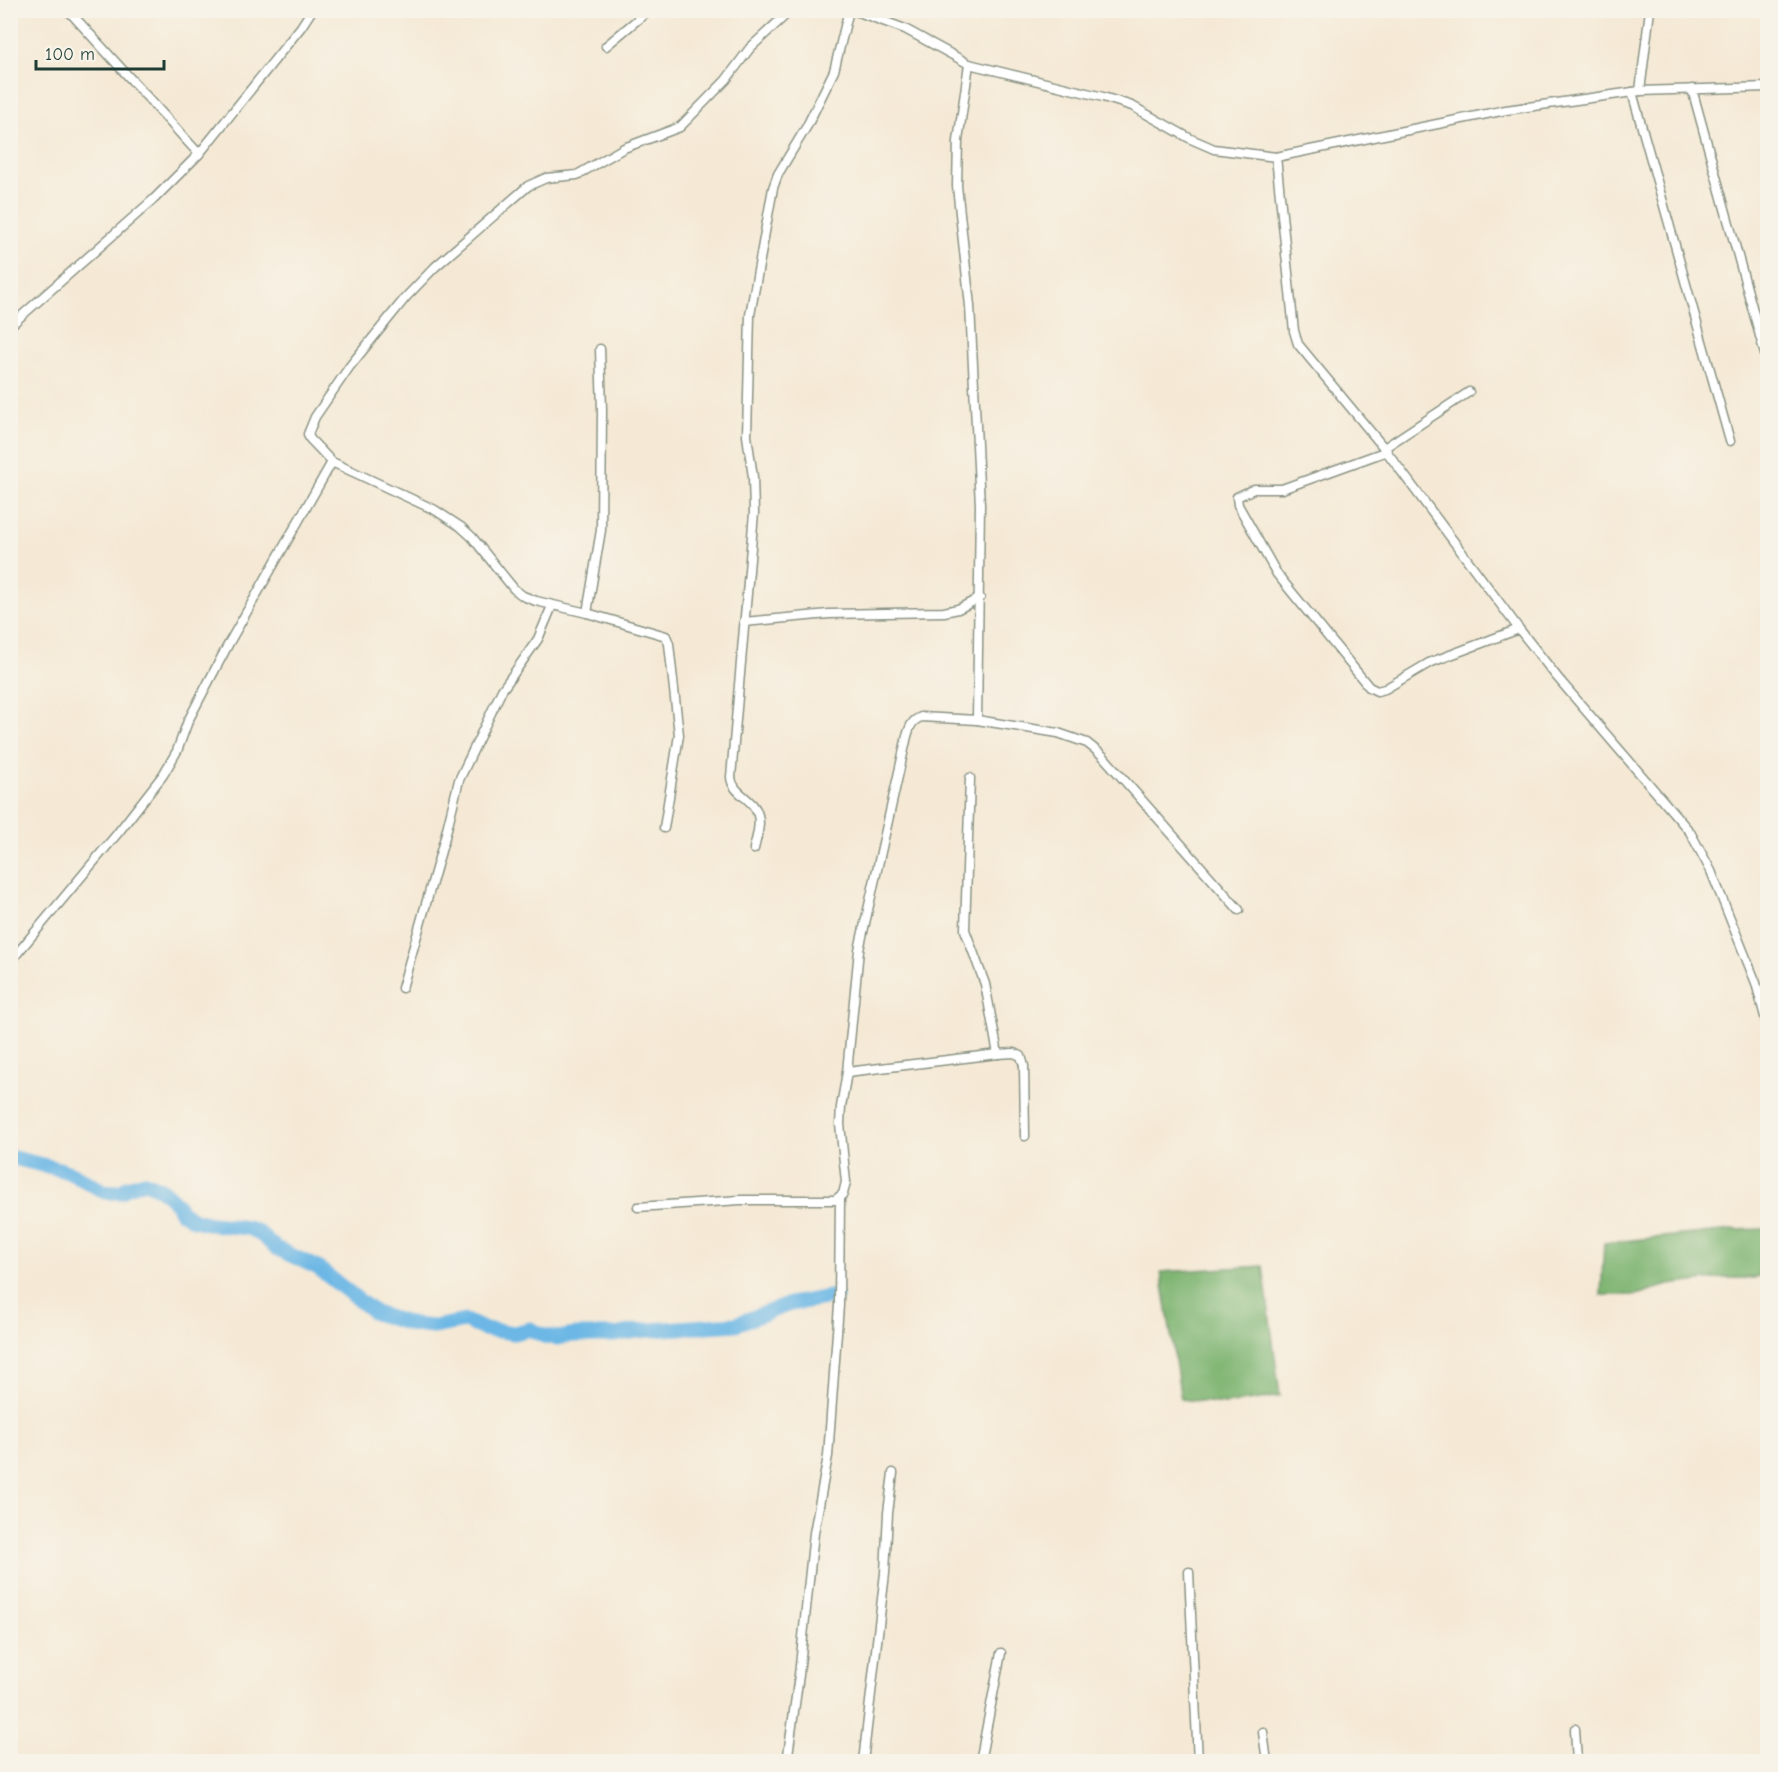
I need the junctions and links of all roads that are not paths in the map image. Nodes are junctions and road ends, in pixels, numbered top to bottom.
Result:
1 (68, 10) edge
2 (312, 10) edge
3 (649, 10) edge
4 (791, 10) edge
5 (851, 10) edge
6 (1650, 10) edge
7 (606, 46) dead end
8 (969, 64) junction
9 (1767, 87) edge
10 (1692, 89) junction
11 (1636, 91) junction
12 (198, 153) junction
13 (1276, 157) junction
14 (10, 326) edge
15 (600, 349) dead end
16 (1767, 365) edge
17 (1469, 392) dead end
18 (1730, 441) dead end
19 (1386, 449) junction
20 (332, 462) junction
21 (980, 597) junction
22 (552, 606) junction
23 (587, 613) junction
24 (744, 622) junction
25 (1519, 629) junction
26 (977, 720) junction
27 (970, 778) dead end
28 (664, 828) dead end
29 (754, 849) dead end
30 (1239, 910) dead end
31 (10, 962) edge
32 (402, 988) dead end
33 (1767, 1028) edge
34 (998, 1054) junction
35 (846, 1072) junction
36 (1025, 1136) dead end
37 (840, 1198) junction
38 (638, 1207) dead end
39 (893, 1473) dead end
40 (1189, 1572) dead end
41 (1001, 1653) dead end
42 (1575, 1729) dead end
43 (1263, 1732) dead end
44 (787, 1761) edge
45 (863, 1761) edge
46 (980, 1761) edge
47 (1198, 1761) edge
48 (1267, 1761) edge
49 (1577, 1761) edge

1 - 12 street
2 - 12 street
3 - 7 street
4 - 20 street
5 - 8 street
5 - 24 street
6 - 11 street
8 - 13 street
8 - 21 street
9 - 10 street
10 - 11 street
10 - 16 street
11 - 13 street
11 - 18 street
12 - 14 street
13 - 19 street
15 - 23 street
17 - 19 street
19 - 25 street
19 - 25 street
20 - 22 street
20 - 31 street
21 - 24 street
21 - 26 street
22 - 23 street
22 - 32 street
23 - 28 street
24 - 29 street
25 - 33 street
26 - 30 street
26 - 35 street
27 - 34 street
34 - 35 street
34 - 36 street
35 - 37 street
37 - 38 street
37 - 44 street
39 - 45 street
40 - 47 street
41 - 46 street
42 - 49 street
43 - 48 street

